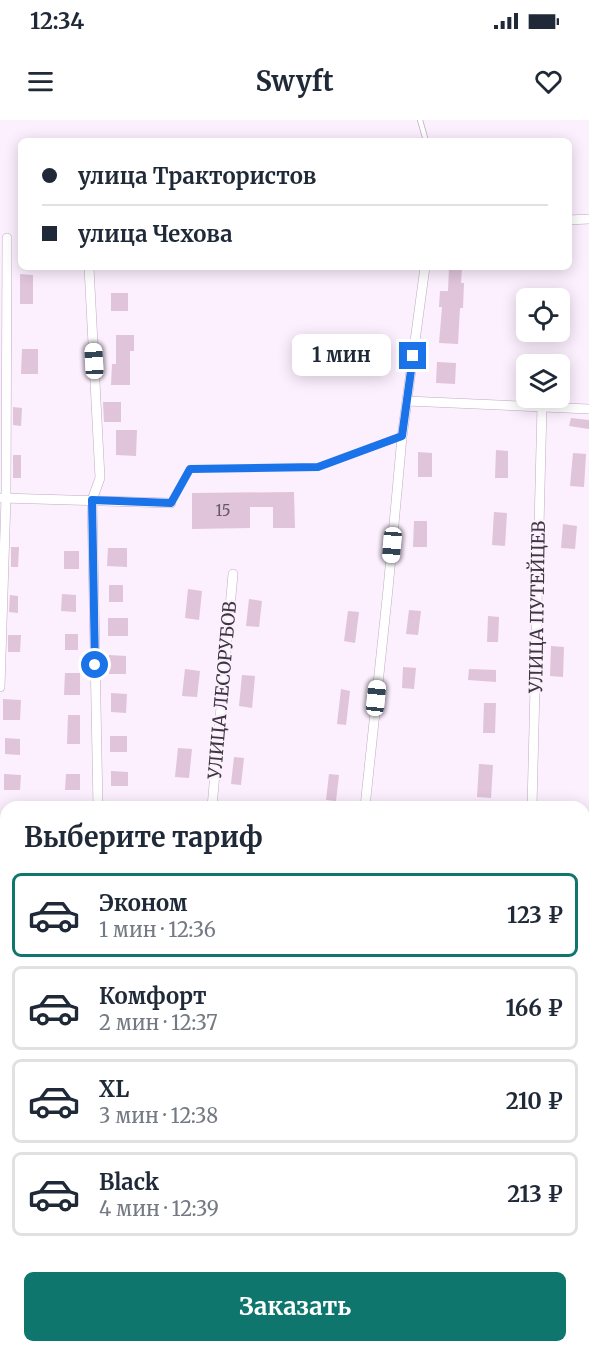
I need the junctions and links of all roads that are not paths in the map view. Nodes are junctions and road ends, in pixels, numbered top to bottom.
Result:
1 (420, 120) edge
2 (425, 138) edge
3 (589, 219) edge
4 (572, 220) edge
5 (8, 238) dead end
6 (89, 270) edge
7 (425, 270) edge
8 (407, 401) junction
9 (516, 405) edge
10 (542, 408) edge
11 (570, 408) edge
12 (589, 409) edge
13 (402, 436) junction
14 (3, 498) edge
15 (92, 500) junction
16 (171, 503) joint
17 (233, 574) dead end
18 (0, 687) edge
19 (98, 801) edge
20 (213, 801) edge
21 (366, 801) edge
22 (532, 801) edge
23 (0, 945) edge
24 (0, 976) edge

1 - 2 lane
3 - 4 street
5 - 14 street
6 - 15 street
7 - 8 street
8 - 9 street
8 - 13 street
10 - 22 street, УЛИЦА ПУТЕЙЦЕВ
11 - 12 street
13 - 16 lane
13 - 21 street
14 - 15 street
14 - 18 street
15 - 16 street
15 - 19 street
17 - 20 street, УЛИЦА ЛЕСОРУБОВ
23 - 24 street

